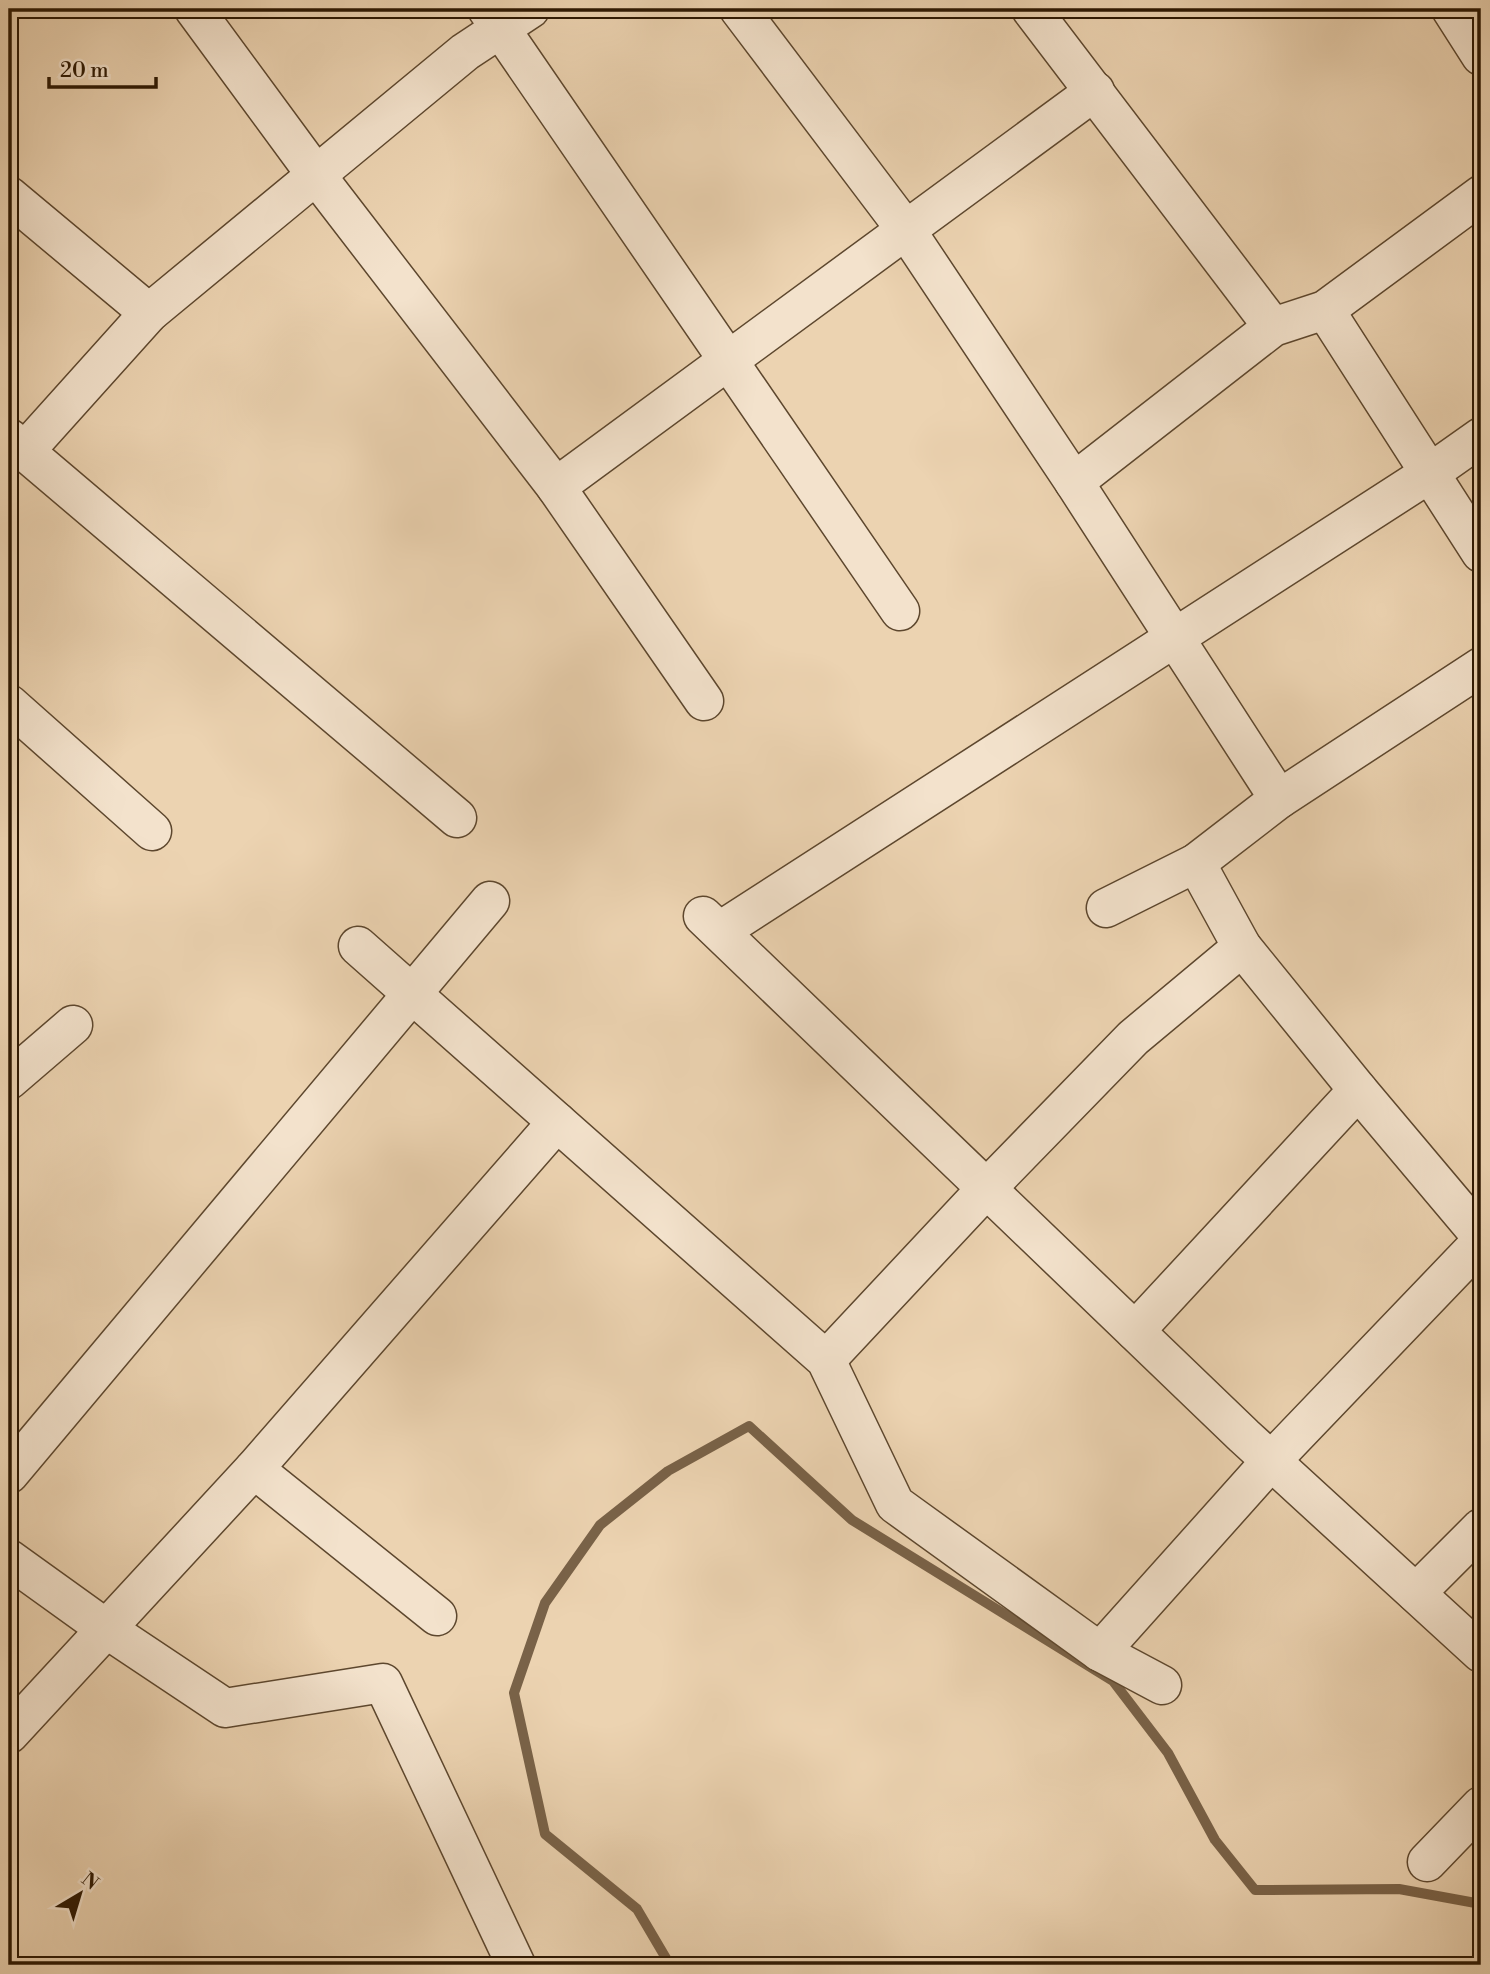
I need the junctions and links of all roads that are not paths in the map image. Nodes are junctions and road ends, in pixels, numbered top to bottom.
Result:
1 (194, 9) edge
2 (739, 9) edge
3 (1031, 9) edge
4 (1451, 9) edge
5 (506, 15) edge
6 (1481, 56) edge
7 (1095, 91) junction
8 (316, 175) junction
9 (1481, 195) edge
10 (9, 197) edge
11 (906, 230) junction
12 (1325, 310) junction
13 (149, 313) junction
14 (1273, 327) junction
15 (728, 361) junction
16 (1481, 437) edge
17 (17, 445) edge
18 (1430, 473) junction
19 (1074, 482) junction
20 (556, 487) junction
21 (1481, 553) edge
22 (900, 611) dead end
23 (1174, 638) junction
24 (1481, 667) edge
25 (704, 701) dead end
26 (9, 704) edge
27 (1279, 799) junction
28 (457, 818) dead end
29 (152, 831) dead end
30 (1196, 863) junction
31 (490, 901) dead end
32 (1106, 908) dead end
33 (359, 946) dead end
34 (1241, 947) junction
35 (412, 993) junction
36 (73, 1025) dead end
37 (9, 1080) edge
38 (1358, 1090) junction
39 (557, 1122) junction
40 (987, 1188) junction
41 (1481, 1236) edge
42 (1481, 1242) edge
43 (1135, 1331) junction
44 (826, 1360) junction
45 (1271, 1461) junction
46 (254, 1469) junction
47 (9, 1474) edge
48 (1481, 1528) edge
49 (9, 1559) edge
50 (1416, 1594) junction
51 (437, 1616) dead end
52 (106, 1628) junction
53 (1100, 1652) junction
54 (1481, 1653) edge
55 (1162, 1685) dead end
56 (9, 1734) edge
57 (1481, 1806) edge
58 (1427, 1862) dead end
59 (516, 1965) edge

1 - 8 street
2 - 11 street
3 - 7 street
4 - 6 street
5 - 8 street
5 - 15 street
7 - 11 street
7 - 14 street
8 - 13 street
8 - 20 street
9 - 12 street
10 - 13 street
11 - 15 street
11 - 19 street
12 - 14 street
12 - 18 street
13 - 17 street
14 - 19 street
15 - 20 street
15 - 22 street
16 - 18 street
17 - 28 street
18 - 21 street
18 - 23 street
19 - 23 street
20 - 25 street
23 - 27 street
23 - 40 street
24 - 27 street
26 - 29 street
27 - 30 street
30 - 32 street
30 - 34 street
31 - 35 street
33 - 35 street
34 - 38 street
34 - 40 street
35 - 39 street
35 - 47 street
36 - 37 street
38 - 41 street
38 - 43 street
39 - 44 street
39 - 46 street
40 - 43 street
40 - 44 street
42 - 45 street
43 - 45 street
44 - 53 street
45 - 50 street
45 - 53 street
46 - 51 street
46 - 52 street
48 - 50 street
49 - 52 street
50 - 54 street
52 - 56 street
52 - 59 street
53 - 55 street
57 - 58 street

